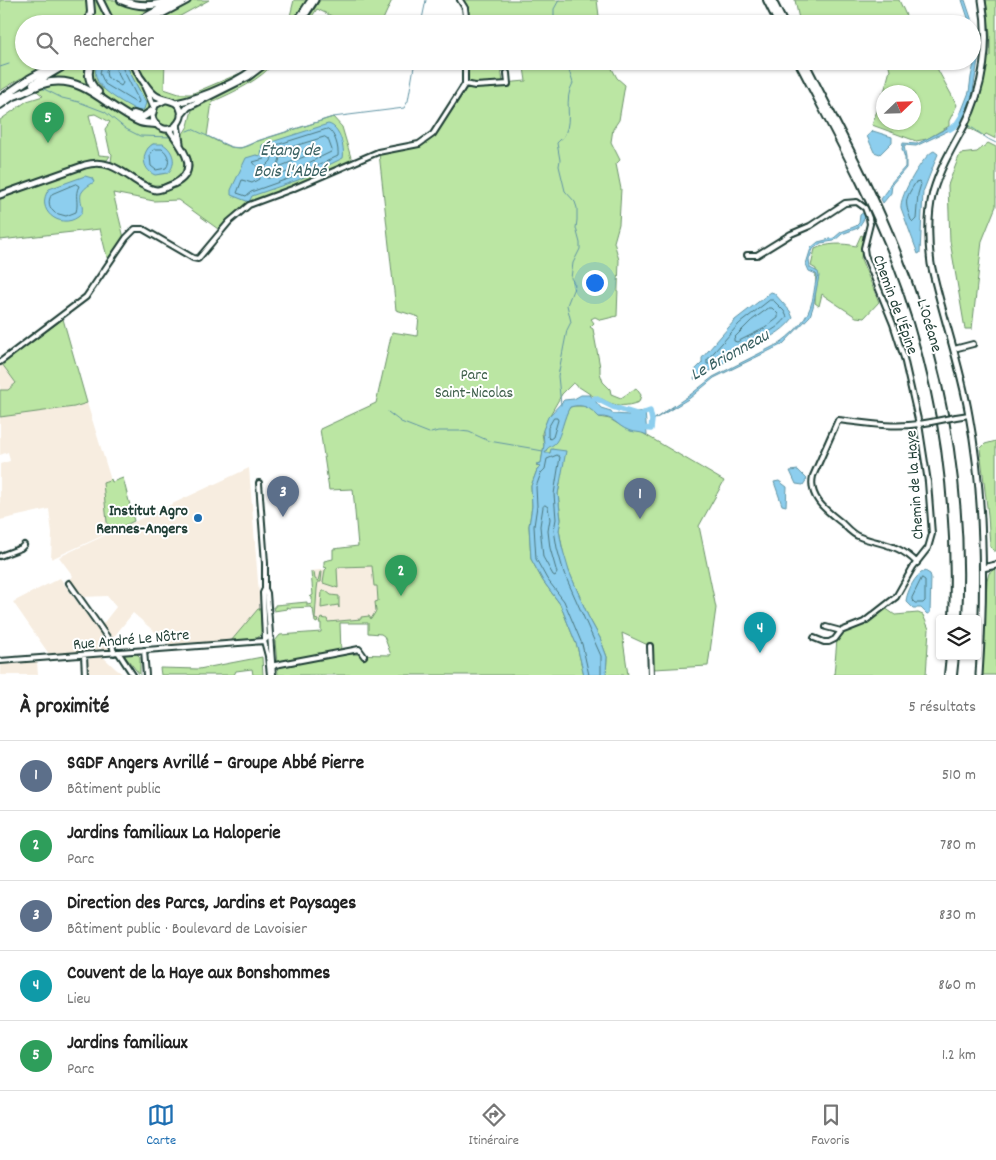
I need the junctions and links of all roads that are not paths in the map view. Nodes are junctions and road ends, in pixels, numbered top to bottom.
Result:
1 (90, 0) edge
2 (100, 0) edge
3 (121, 0) edge
4 (170, 0) edge
5 (177, 0) edge
6 (187, 0) edge
7 (311, 0) edge
8 (315, 0) edge
9 (460, 0) edge
10 (767, 0) edge
11 (772, 0) edge
12 (982, 0) edge
13 (90, 15) edge
14 (108, 15) edge
15 (149, 15) edge
16 (159, 15) edge
17 (301, 15) edge
18 (306, 15) edge
19 (466, 15) edge
20 (774, 15) edge
21 (780, 15) edge
22 (44, 70) edge
23 (46, 70) edge
24 (57, 70) edge
25 (90, 70) edge
26 (136, 70) edge
27 (252, 70) edge
28 (257, 70) edge
29 (465, 70) edge
30 (803, 70) edge
31 (808, 70) edge
32 (42, 72) junction
33 (507, 73) dead end
34 (140, 77) junction
35 (465, 84) junction
36 (11, 97) junction
37 (0, 99) edge
38 (165, 100) junction
39 (176, 103) junction
40 (0, 105) edge
41 (153, 109) junction
42 (181, 115) junction
43 (156, 124) junction
44 (177, 124) junction
45 (169, 129) junction
46 (180, 144) junction
47 (0, 195) edge
48 (870, 204) junction
49 (874, 214) junction
50 (747, 255) dead end
51 (973, 344) dead end
52 (954, 349) junction
53 (0, 362) edge
54 (970, 415) junction
55 (919, 424) junction
56 (259, 483) dead end
57 (24, 545) dead end
58 (0, 556) edge
59 (916, 563) junction
60 (996, 565) edge
61 (983, 568) junction
62 (69, 583) dead end
63 (265, 589) junction
64 (953, 615) edge
65 (958, 615) edge
66 (826, 627) dead end
67 (841, 631) junction
68 (814, 638) dead end
69 (271, 640) junction
70 (265, 641) junction
71 (650, 646) dead end
72 (144, 650) junction
73 (116, 652) junction
74 (84, 655) junction
75 (364, 656) dead end
76 (950, 660) edge
77 (955, 660) edge
78 (0, 661) edge
79 (272, 668) junction
80 (85, 675) edge
81 (133, 675) edge
82 (146, 675) edge
83 (271, 675) edge
84 (651, 675) edge
85 (948, 675) edge
86 (953, 675) edge
87 (979, 675) edge

1 - 13 highway
2 - 14 street
3 - 4 highway
5 - 15 highway
6 - 16 highway
7 - 17 street
8 - 18 street
9 - 19 street
10 - 20 highway
11 - 21 highway
12 - 52 street
22 - 32 highway
23 - 32 highway
24 - 36 highway
25 - 41 highway
26 - 34 street
27 - 39 street
28 - 42 street
29 - 35 street
30 - 48 highway, L’Océane
31 - 48 highway, L’Océane
32 - 37 highway
33 - 35 street
34 - 38 street
34 - 41 street
35 - 53 street
36 - 40 highway
36 - 43 highway
38 - 39 street
38 - 41 street
39 - 42 street
41 - 43 street
42 - 44 street
43 - 45 street
44 - 45 street
44 - 46 street
45 - 46 street
46 - 47 street
48 - 49 highway, L’Océane
48 - 49 street
48 - 50 street
49 - 55 street, Chemin de l'Épine
49 - 64 highway, L’Océane
49 - 65 highway, L’Océane
51 - 52 street
52 - 54 street
54 - 55 street, Chemin de la Haye, bridge
54 - 61 street
55 - 59 street, Chemin de la Haye
55 - 59 street
56 - 63 street
57 - 58 street
59 - 67 street, Chemin de la Haye
60 - 61 street
61 - 87 street
62 - 73 street
63 - 69 street
63 - 70 street
66 - 67 street
67 - 68 street, Chemin de la Haye
69 - 70 street, Rue André Le Nôtre
69 - 79 street
70 - 72 street, Rue André Le Nôtre
70 - 83 street
71 - 84 street
72 - 73 street, Rue André Le Nôtre
72 - 82 street
73 - 74 street, Rue André Le Nôtre
73 - 81 street
74 - 78 street, Rue André Le Nôtre
74 - 80 street
75 - 79 street
76 - 85 highway
77 - 86 highway
79 - 83 street

